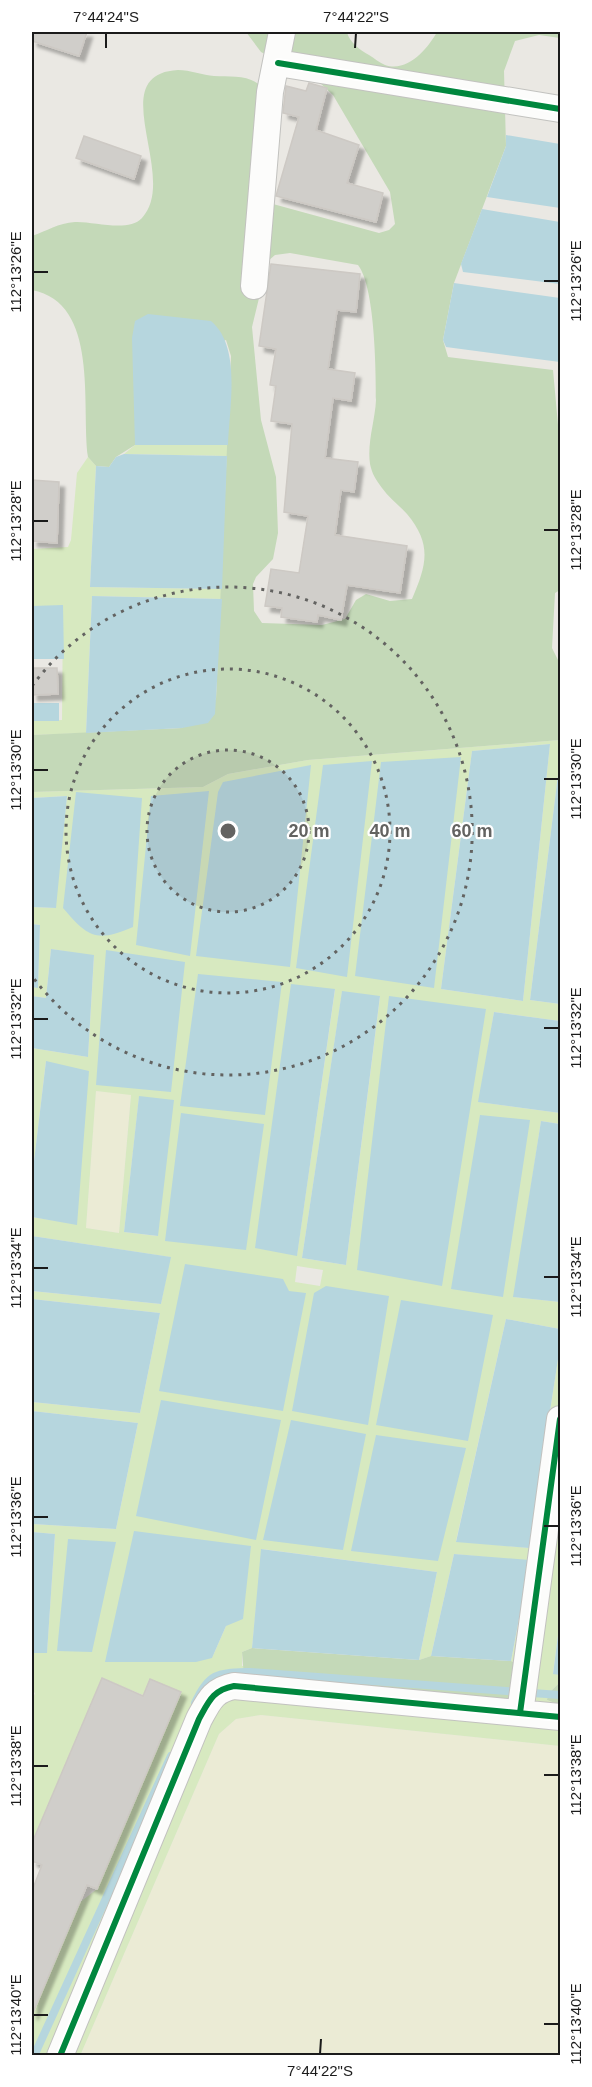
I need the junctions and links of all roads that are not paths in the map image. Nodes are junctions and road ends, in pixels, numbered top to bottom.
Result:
1 (282, 32) edge
2 (278, 63) junction
3 (561, 109) edge
4 (254, 286) dead end
5 (561, 1419) edge
6 (521, 1708) junction
7 (561, 1717) edge
8 (60, 2055) edge

1 - 2 street
2 - 3 street
2 - 4 street
5 - 6 street
6 - 7 street
6 - 8 street

